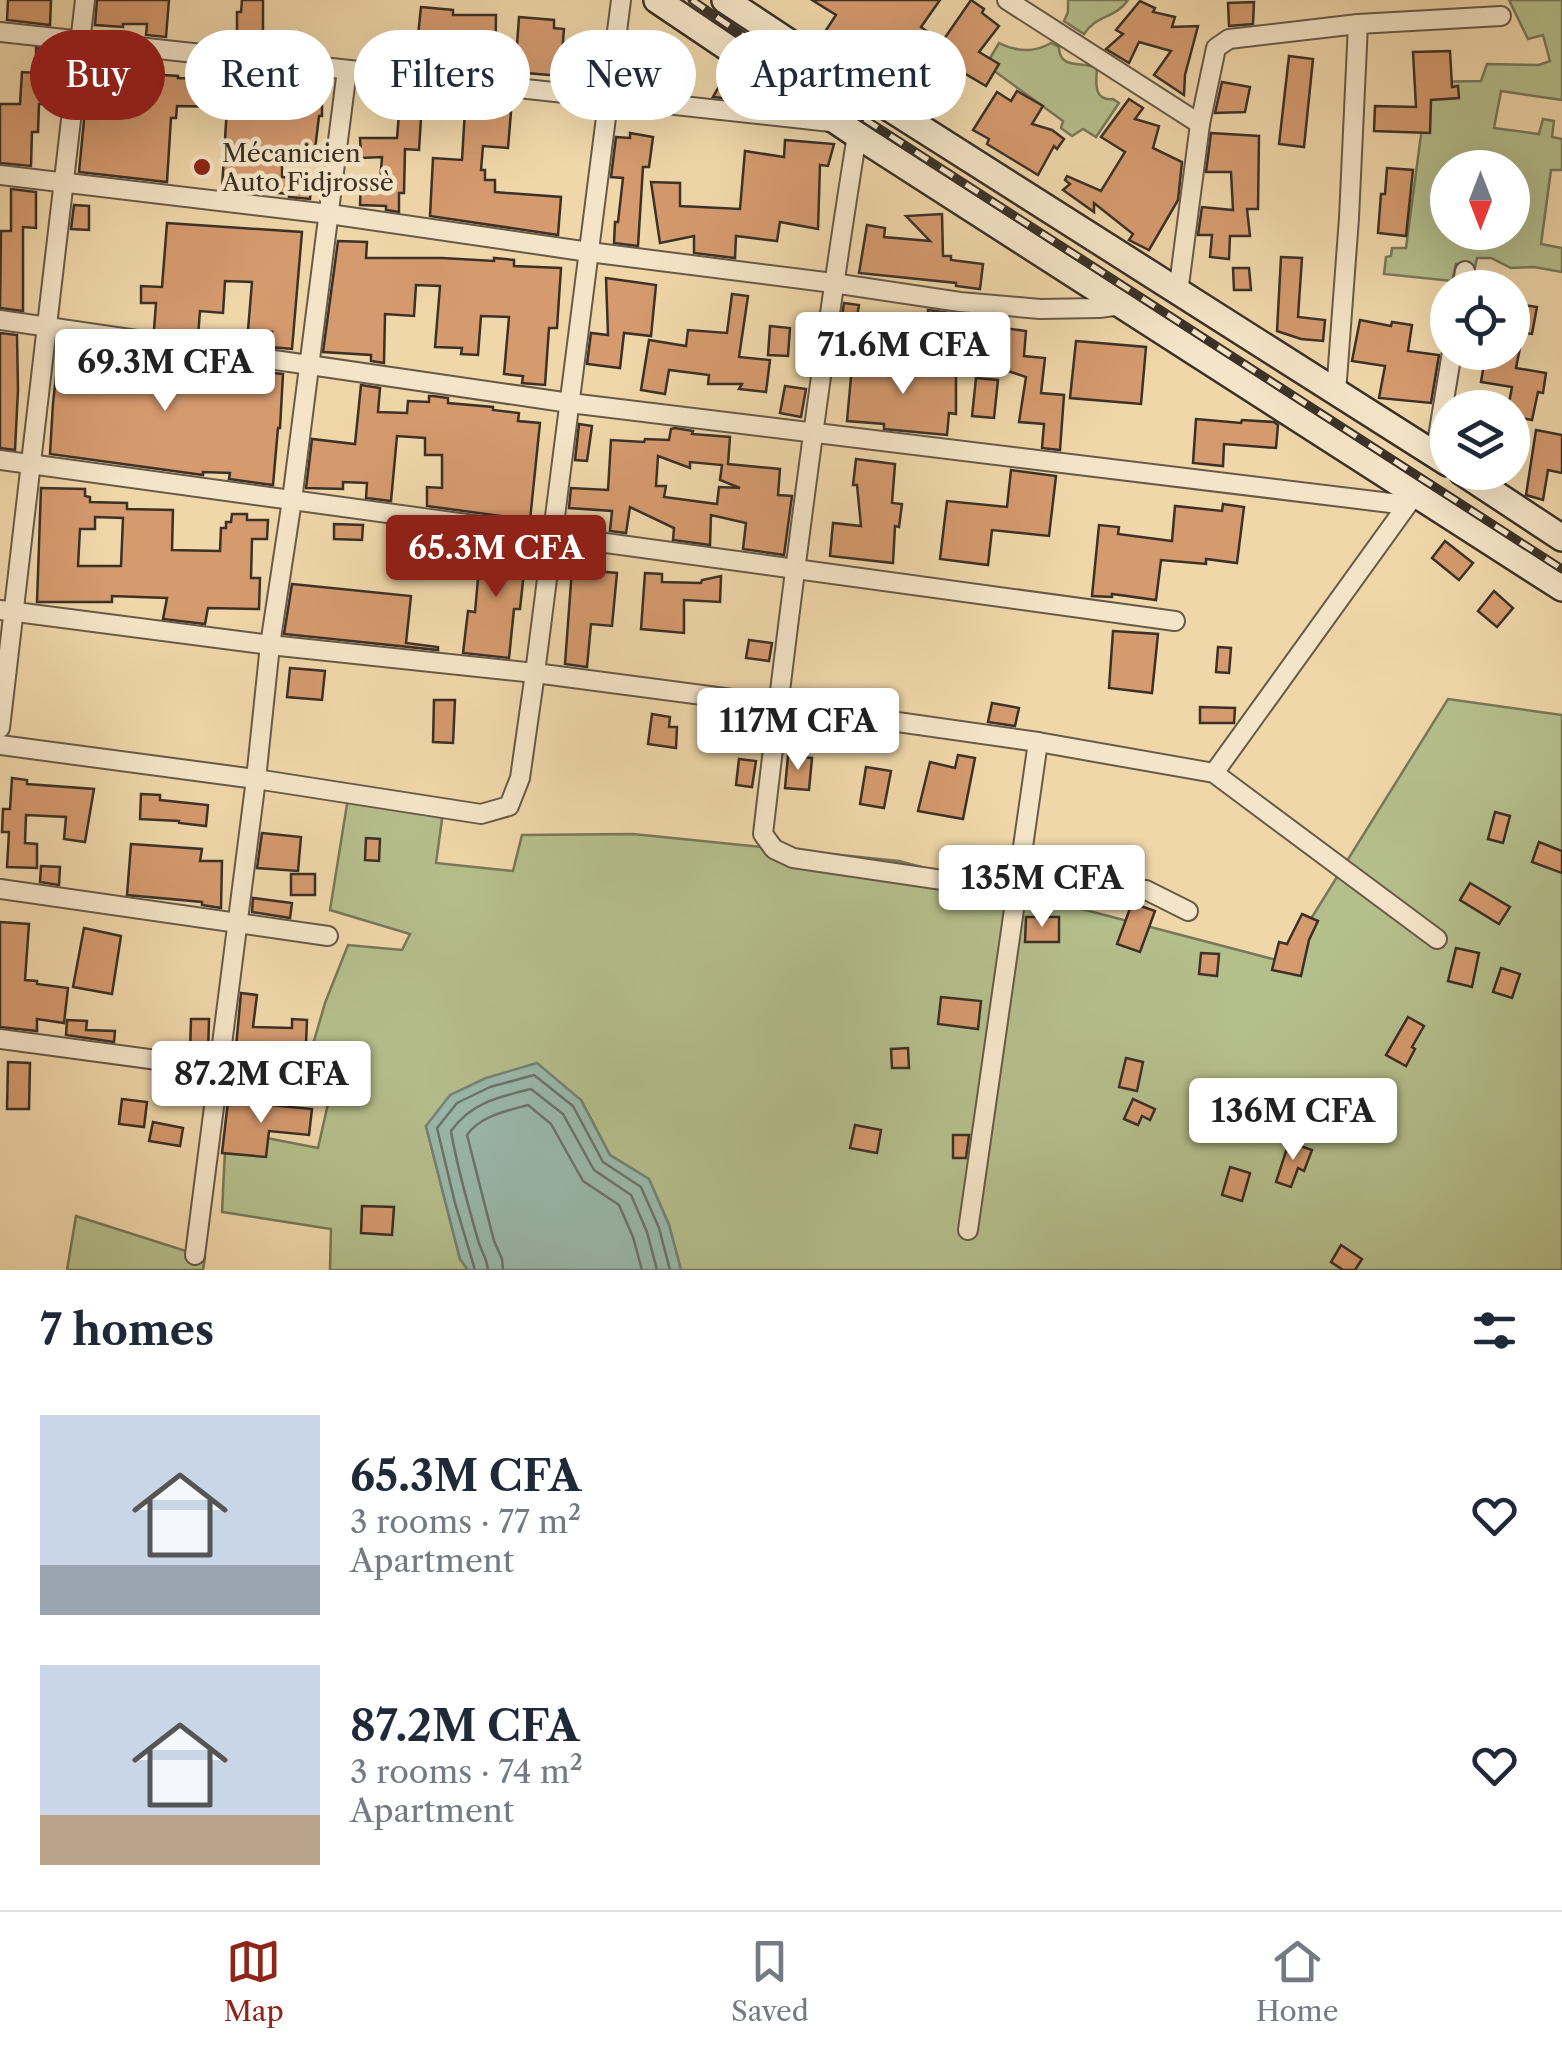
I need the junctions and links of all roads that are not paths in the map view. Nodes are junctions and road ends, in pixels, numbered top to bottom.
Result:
1 (85, 0) edge
2 (622, 0) edge
3 (656, 0) edge
4 (725, 0) edge
5 (1007, 0) edge
6 (1501, 16) dead end
7 (1358, 24) junction
8 (81, 30) edge
9 (618, 30) edge
10 (770, 30) edge
11 (0, 32) edge
12 (30, 35) edge
13 (165, 50) edge
14 (347, 70) junction
15 (550, 92) edge
16 (696, 109) edge
17 (71, 120) edge
18 (606, 120) edge
19 (851, 120) edge
20 (908, 120) edge
21 (1200, 124) junction
22 (848, 129) junction
23 (0, 175) edge
24 (64, 184) junction
25 (329, 214) junction
26 (589, 252) junction
27 (834, 283) junction
28 (1178, 294) junction
29 (1122, 305) junction
30 (0, 320) edge
31 (47, 326) junction
32 (309, 366) junction
33 (1336, 393) junction
34 (570, 403) junction
35 (813, 432) junction
36 (1430, 452) edge
37 (0, 460) edge
38 (31, 464) junction
39 (1489, 490) edge
40 (1411, 499) junction
41 (292, 500) junction
42 (552, 536) junction
43 (1562, 538) edge
44 (796, 569) junction
45 (1562, 588) edge
46 (6, 610) edge
47 (1175, 621) dead end
48 (270, 645) junction
49 (535, 673) junction
50 (778, 705) junction
51 (0, 728) edge
52 (1038, 742) junction
53 (0, 745) edge
54 (1214, 772) junction
55 (256, 779) junction
56 (0, 889) edge
57 (1016, 892) junction
58 (1188, 911) dead end
59 (238, 923) junction
60 (328, 936) dead end
61 (1437, 939) dead end
62 (0, 1039) edge
63 (219, 1068) junction
64 (322, 1082) dead end
65 (968, 1230) dead end
66 (195, 1254) dead end

1 - 8 street
2 - 9 street
3 - 22 main road
4 - 10 main road
5 - 21 street
6 - 7 street
7 - 21 street
7 - 33 street
11 - 12 street
13 - 14 street
14 - 15 street
14 - 25 street
16 - 22 street
17 - 24 street
18 - 26 street
19 - 22 street
20 - 28 main road
21 - 28 street
22 - 27 street
22 - 29 main road
23 - 24 street
24 - 25 street
24 - 31 street
25 - 26 street
25 - 32 street
26 - 27 street
26 - 34 street
27 - 29 street
27 - 35 street
28 - 33 main road
29 - 40 main road
30 - 31 street
31 - 32 street
31 - 38 street
32 - 34 street
32 - 41 street
33 - 36 main road
34 - 35 street
34 - 42 street
35 - 40 street
35 - 44 street
37 - 38 street
38 - 41 street
38 - 46 street
39 - 43 main road
40 - 45 main road
40 - 54 street
41 - 42 street
41 - 48 street
42 - 44 street
42 - 49 street
44 - 47 street
44 - 50 street
46 - 48 street
46 - 51 street
48 - 49 street
48 - 55 street
49 - 50 street
49 - 55 street
50 - 52 street
50 - 57 street
52 - 54 street
52 - 57 street
53 - 55 street
54 - 61 street
55 - 59 street
56 - 59 street
57 - 58 street
57 - 65 street
59 - 60 street
59 - 63 street
62 - 63 street
63 - 64 street
63 - 66 street

